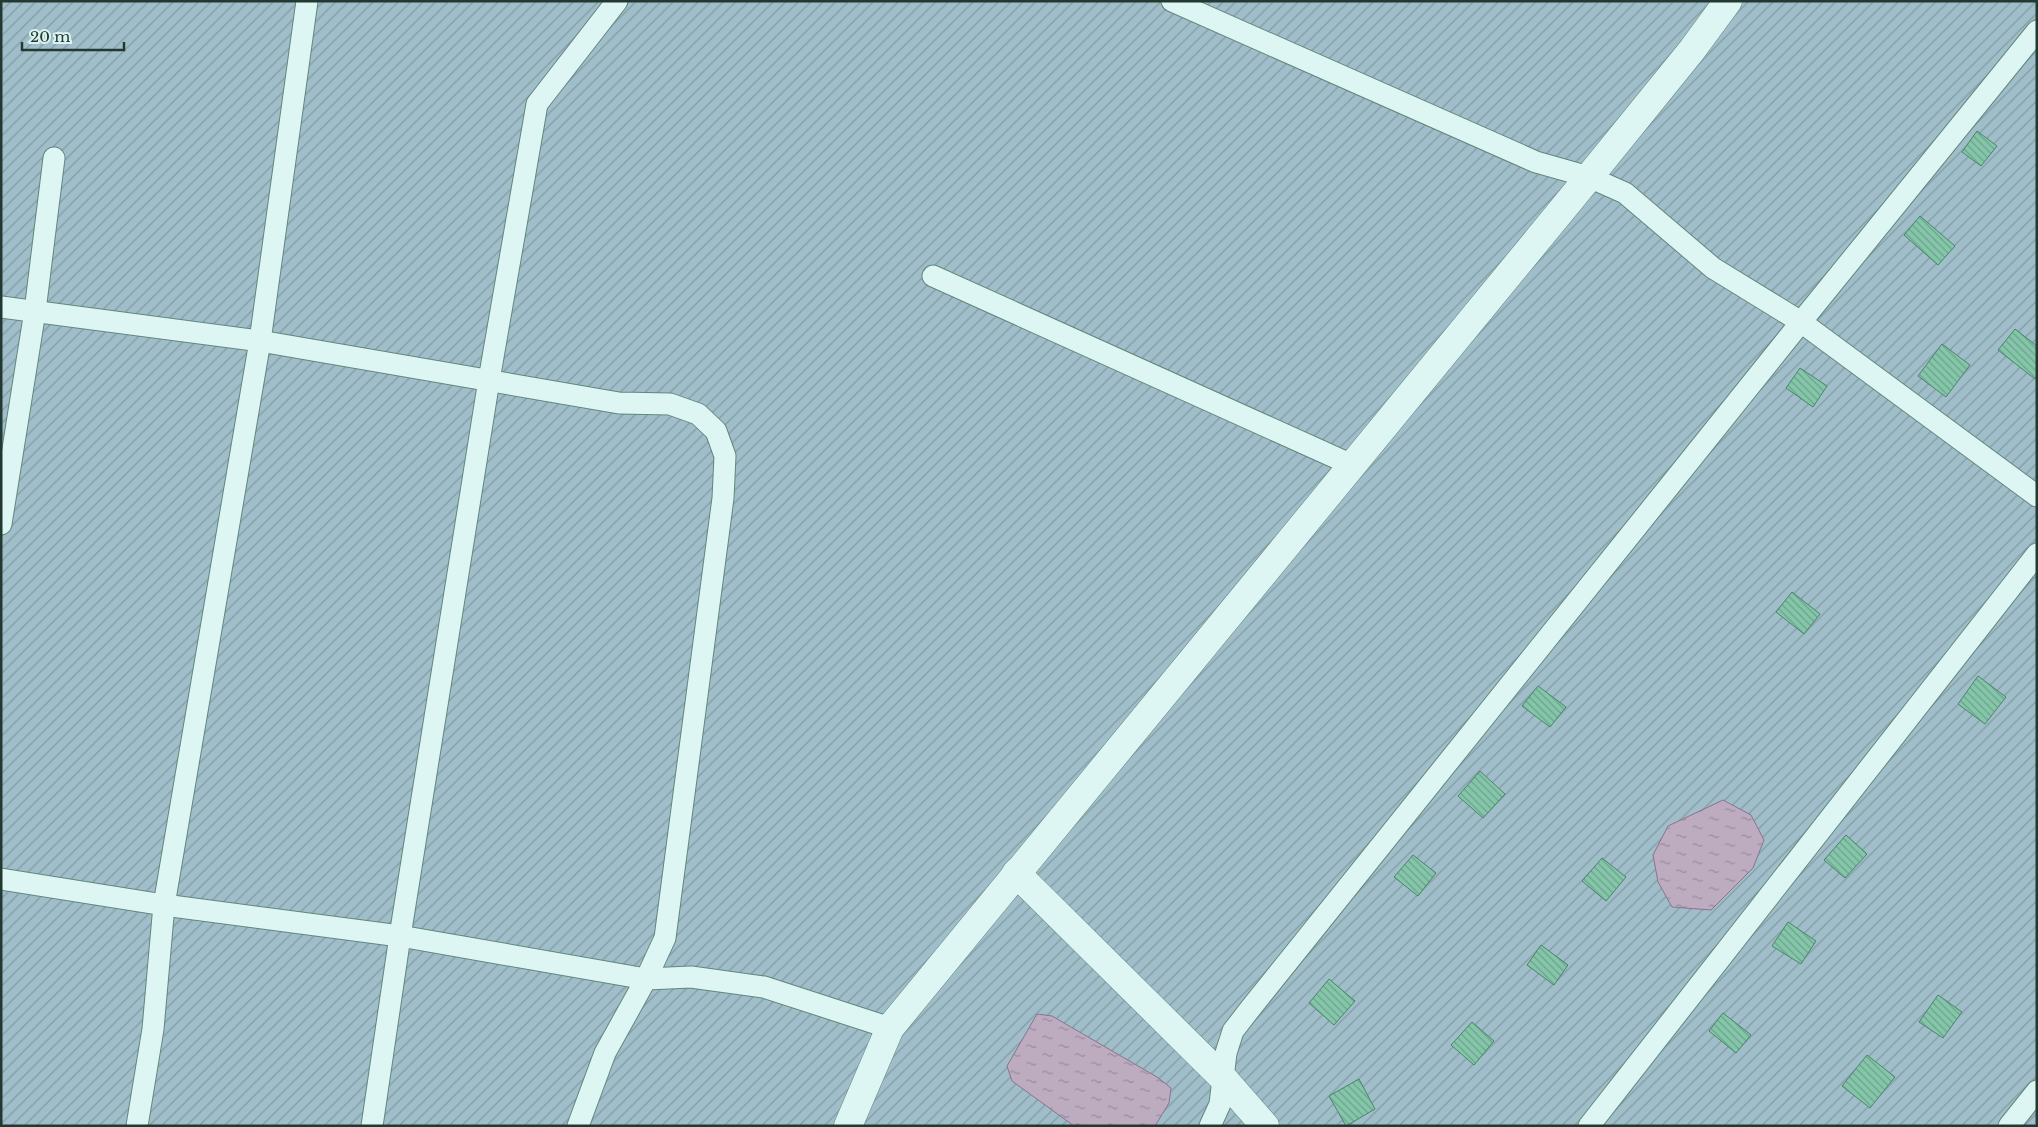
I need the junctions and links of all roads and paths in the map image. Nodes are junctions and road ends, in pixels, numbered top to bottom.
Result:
1 (307, 1) edge
2 (616, 1) edge
3 (1172, 1) edge
4 (1728, 1) edge
5 (2037, 31) edge
6 (54, 158) dead end
7 (1589, 177) junction
8 (933, 276) dead end
9 (1, 307) edge
10 (34, 311) junction
11 (1801, 322) junction
12 (260, 341) junction
13 (489, 380) junction
14 (1352, 465) junction
15 (2037, 496) edge
16 (1, 524) edge
17 (2037, 554) edge
18 (1016, 873) junction
19 (1, 879) edge
20 (164, 905) junction
21 (400, 936) junction
22 (646, 979) junction
23 (890, 1028) junction
24 (1224, 1078) junction
25 (2037, 1091) edge
26 (137, 1126) edge
27 (372, 1126) edge
28 (578, 1126) edge
29 (848, 1126) edge
30 (1210, 1126) edge
31 (1264, 1126) edge
32 (1589, 1126) edge
33 (2009, 1126) edge

1 - 12 lane
2 - 13 lane
3 - 7 lane
4 - 7 street
5 - 11 lane
6 - 10 lane
7 - 11 lane
7 - 14 street
8 - 14 lane
9 - 10 lane
10 - 12 lane
10 - 16 lane
11 - 15 lane
11 - 24 lane
12 - 13 lane
12 - 20 lane
13 - 21 lane
13 - 22 lane
14 - 18 street
17 - 32 lane
18 - 23 street
18 - 24 street
19 - 20 lane
20 - 21 lane
20 - 26 lane
21 - 22 lane
21 - 27 lane
22 - 23 lane
22 - 28 lane
23 - 29 street
24 - 30 lane
24 - 31 street
25 - 33 lane

